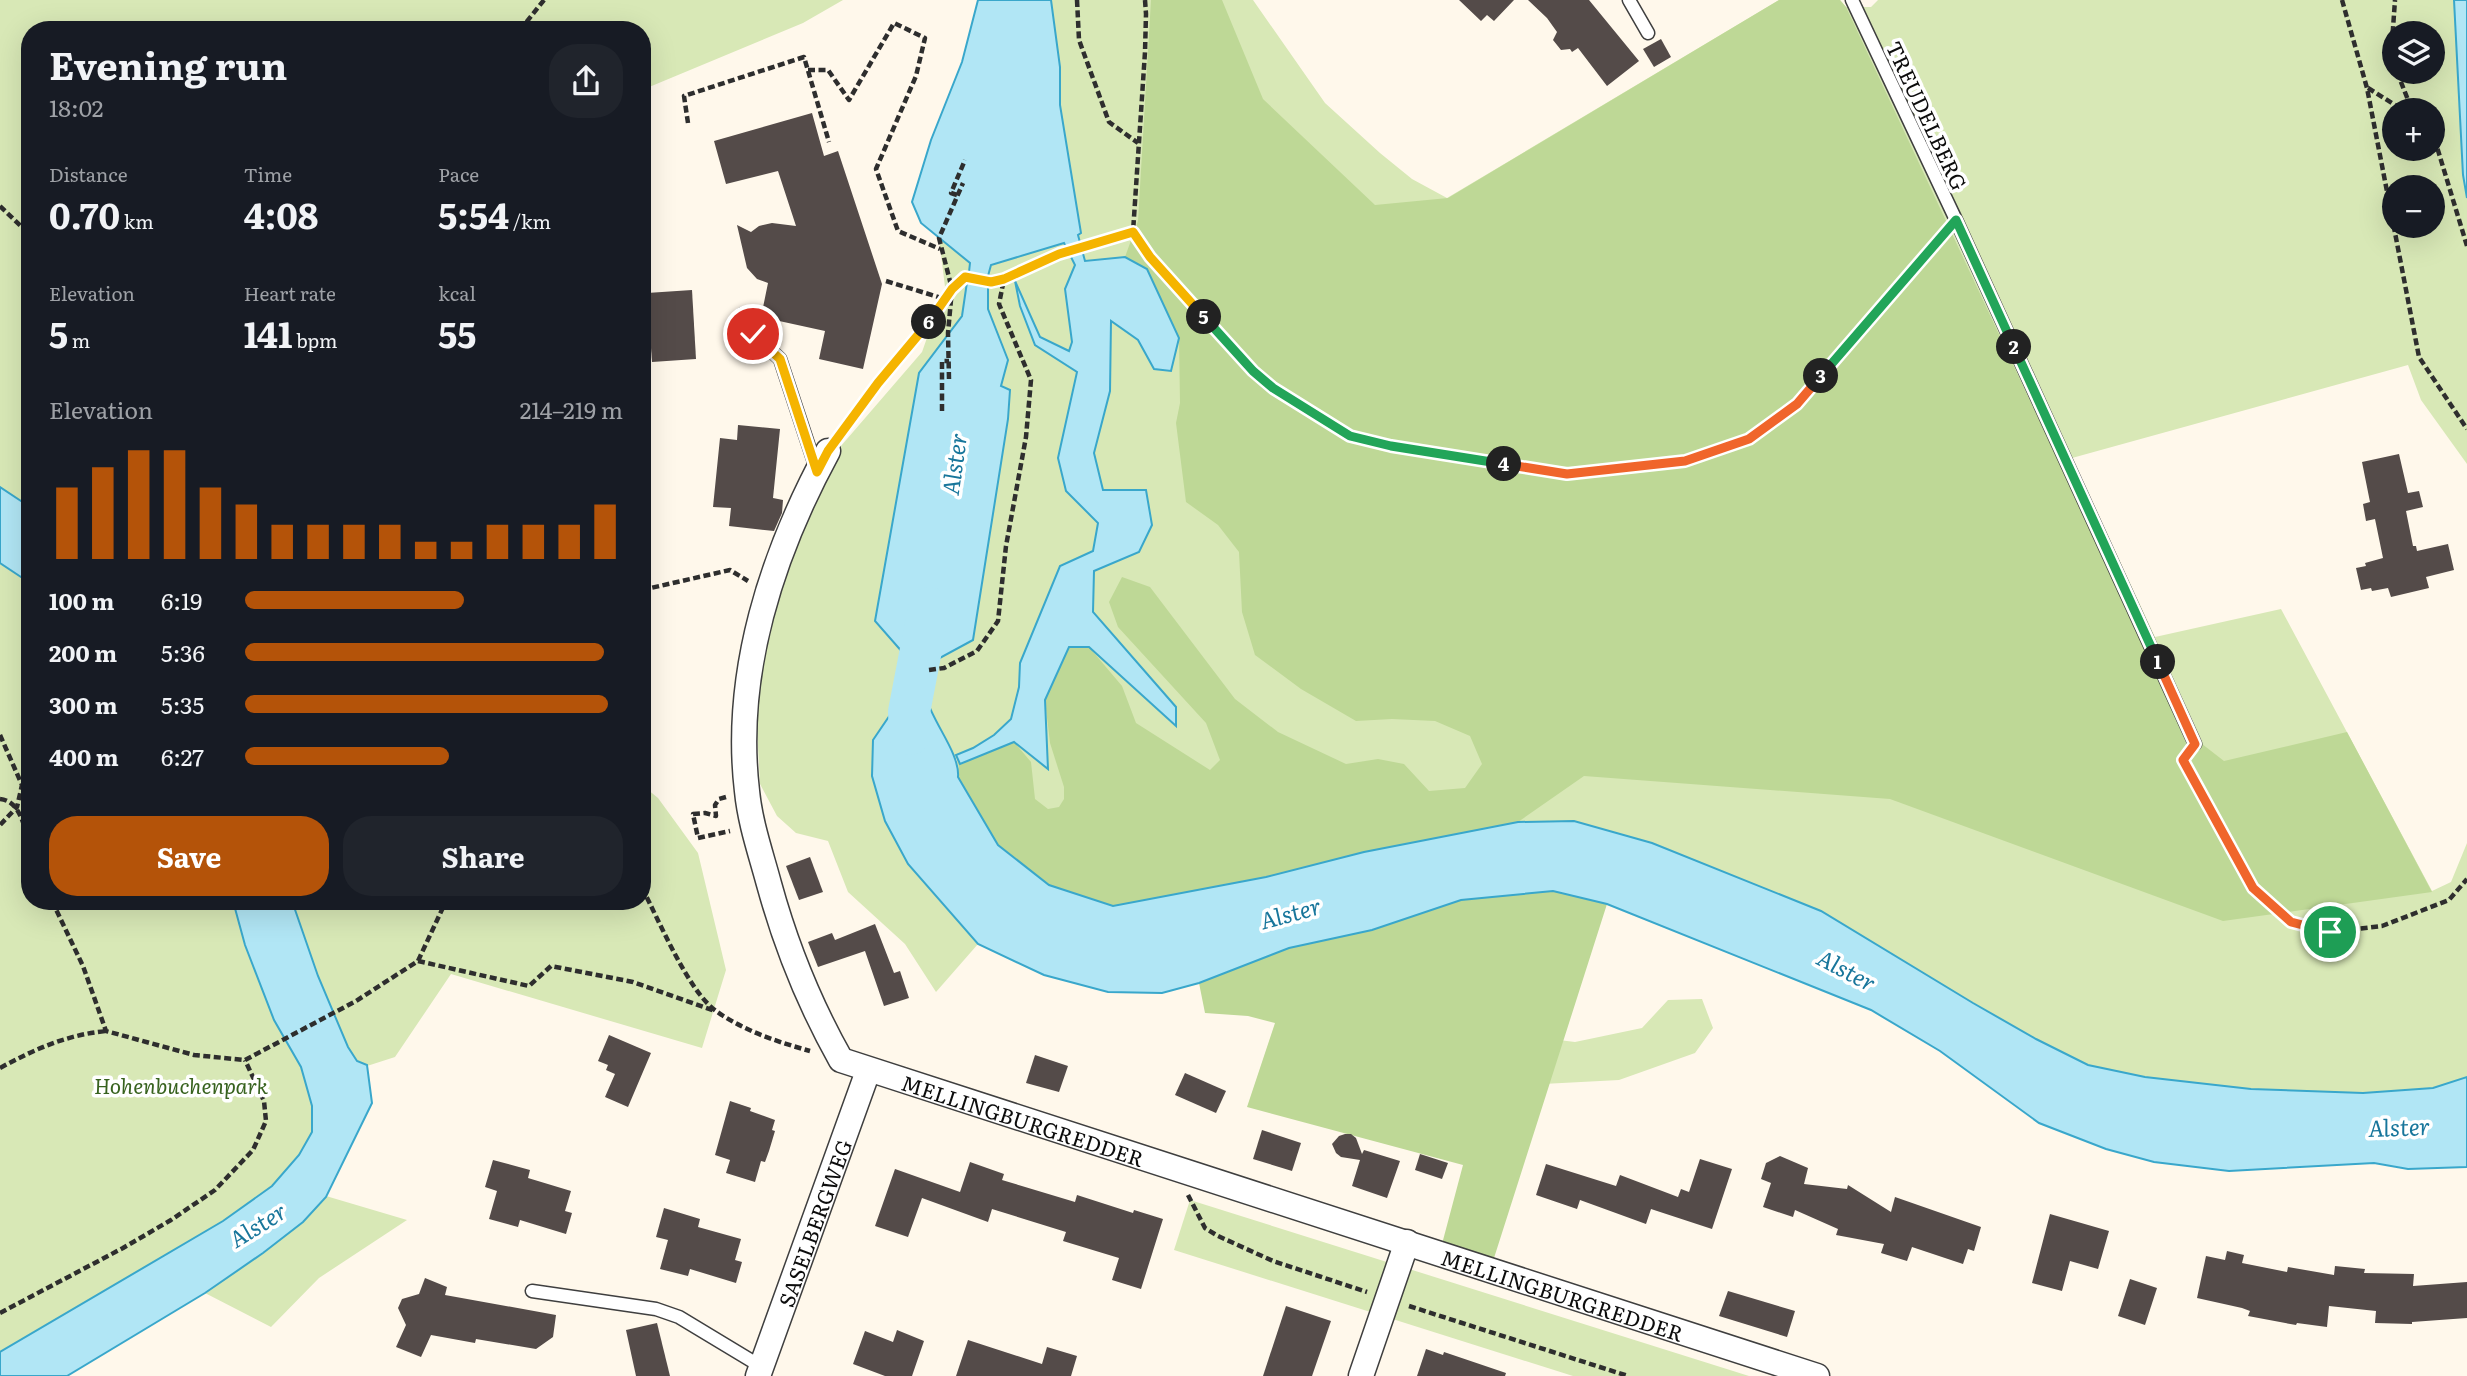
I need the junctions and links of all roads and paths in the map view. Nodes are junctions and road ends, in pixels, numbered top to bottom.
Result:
1 (544, 0) edge
2 (1077, 0) edge
3 (1145, 0) edge
4 (1629, 0) edge
5 (1852, 0) edge
6 (2342, 0) edge
7 (2395, 0) edge
8 (527, 21) edge
9 (2394, 21) edge
10 (1648, 33) dead end
11 (808, 70) junction
12 (2367, 88) junction
13 (2383, 98) edge
14 (688, 123) dead end
15 (829, 142) dead end
16 (1139, 143) junction
17 (965, 160) dead end
18 (2441, 161) edge
19 (963, 183) dead end
20 (957, 195) junction
21 (0, 206) edge
22 (1956, 220) junction
23 (21, 226) edge
24 (1133, 232) junction
25 (2467, 246) edge
26 (940, 249) junction
27 (1004, 279) junction
28 (886, 281) dead end
29 (952, 289) junction
30 (945, 299) junction
31 (743, 314) dead end
32 (948, 360) junction
33 (949, 379) dead end
34 (942, 411) dead end
35 (2467, 429) edge
36 (822, 461) junction
37 (730, 570) dead end
38 (651, 588) edge
39 (929, 670) dead end
40 (0, 735) edge
41 (2195, 744) joint
42 (21, 783) edge
43 (21, 789) edge
44 (0, 799) edge
45 (17, 807) junction
46 (716, 816) dead end
47 (21, 819) edge
48 (0, 825) edge
49 (754, 827) junction
50 (2467, 879) edge
51 (651, 906) edge
52 (56, 910) edge
53 (442, 910) edge
54 (418, 961) junction
55 (715, 1011) junction
56 (106, 1031) junction
57 (245, 1060) junction
58 (841, 1060) junction
59 (0, 1068) edge
60 (868, 1071) junction
61 (1407, 1242) junction
62 (532, 1292) dead end
63 (0, 1313) edge
64 (760, 1372) edge
65 (1361, 1376) edge
66 (1817, 1376) edge

1 - 8 path
2 - 16 path
3 - 16 path
4 - 10 lane
5 - 22 lane, TREUDELBERG
6 - 12 path
7 - 9 path
11 - 14 path
11 - 15 path
11 - 26 path
12 - 13 path
12 - 35 path
16 - 24 path
17 - 20 path
18 - 25 path
19 - 20 path
20 - 26 path
21 - 23 path
22 - 24 path
22 - 41 lane, TREUDELBERG
24 - 27 path
26 - 29 path
27 - 29 path
27 - 39 path
28 - 30 path
29 - 30 path
29 - 32 path
30 - 36 path
31 - 36 lane
32 - 33 path
32 - 34 path
36 - 49 street
37 - 38 path
40 - 42 path
41 - 50 path
43 - 45 path
44 - 45 path
45 - 47 path
45 - 48 path
46 - 49 path
49 - 58 street
51 - 55 path
52 - 56 path
53 - 54 path
54 - 55 path
54 - 57 path
55 - 58 path
56 - 57 path
56 - 59 path
57 - 63 path
58 - 60 street, MELLINGBURGREDDER
60 - 61 street, MELLINGBURGREDDER
60 - 64 street, SASELBERGWEG
61 - 65 street
61 - 66 street, MELLINGBURGREDDER
62 - 64 lane

